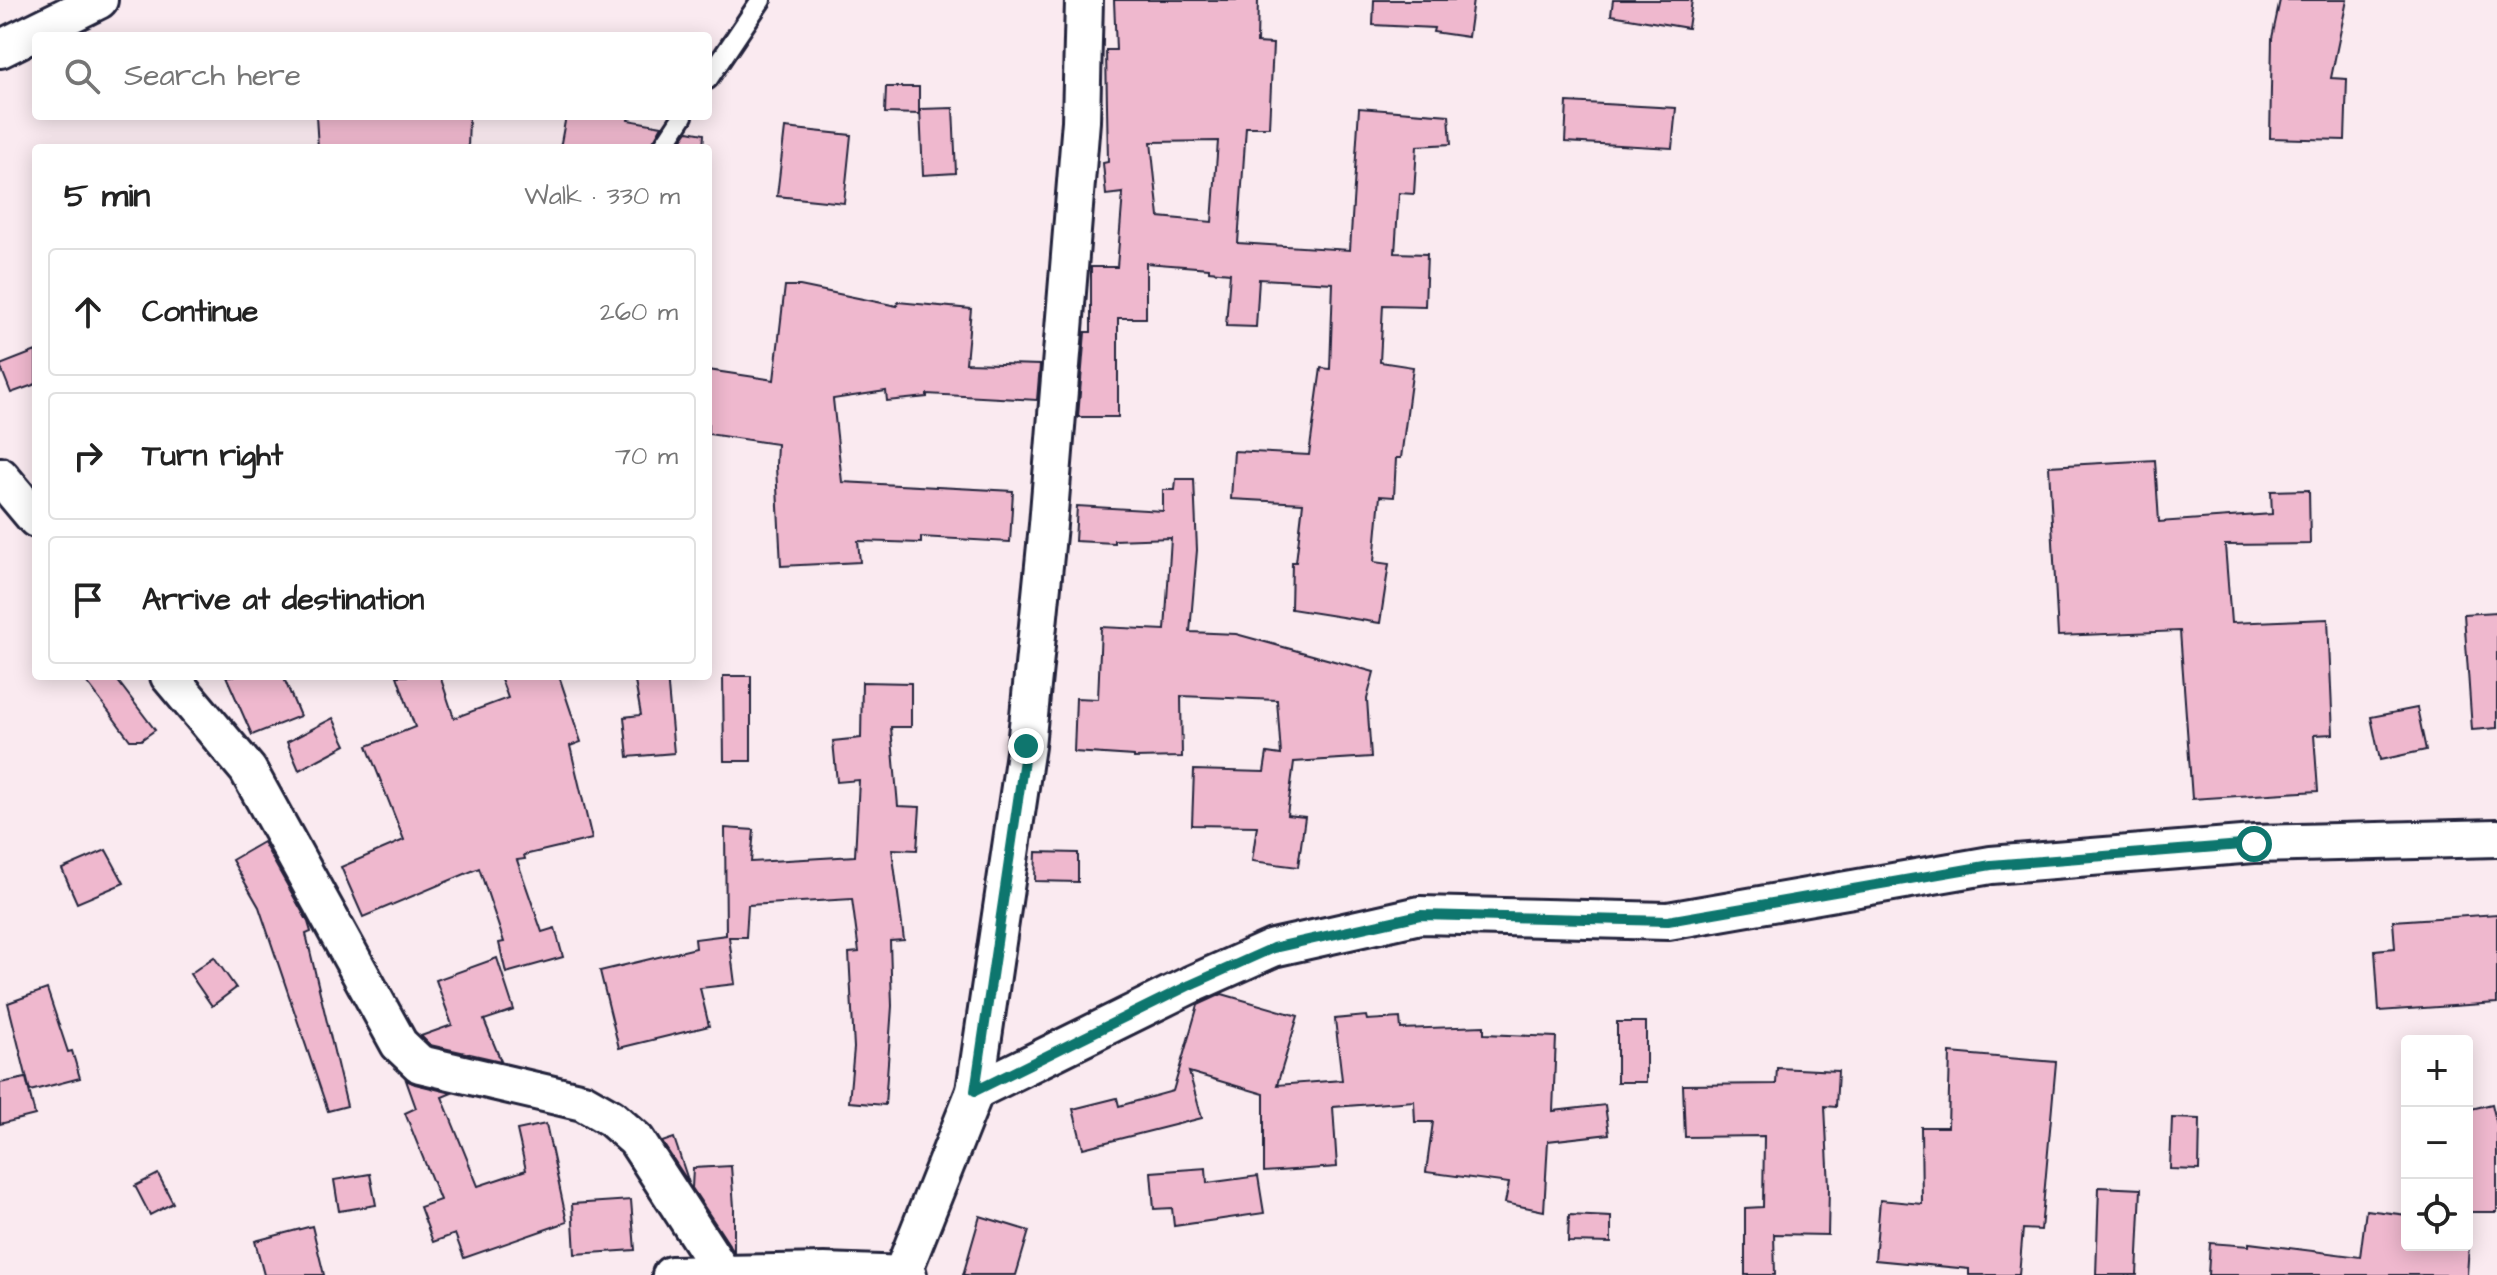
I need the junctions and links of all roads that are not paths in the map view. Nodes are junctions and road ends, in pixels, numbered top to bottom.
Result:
1 (99, 0) edge
2 (761, 0) edge
3 (1084, 0) edge
4 (34, 32) edge
5 (32, 33) edge
6 (0, 49) edge
7 (712, 73) edge
8 (680, 120) edge
9 (665, 144) edge
10 (0, 476) edge
11 (32, 514) edge
12 (172, 680) edge
13 (2497, 838) edge
14 (975, 1091) junction
15 (723, 1274) edge
16 (905, 1274) edge
17 (671, 1275) edge

1 - 4 street
2 - 7 lane
3 - 14 street
5 - 6 street
8 - 9 lane
10 - 11 street
12 - 15 street
13 - 14 street
14 - 16 street
15 - 16 street
15 - 17 street

